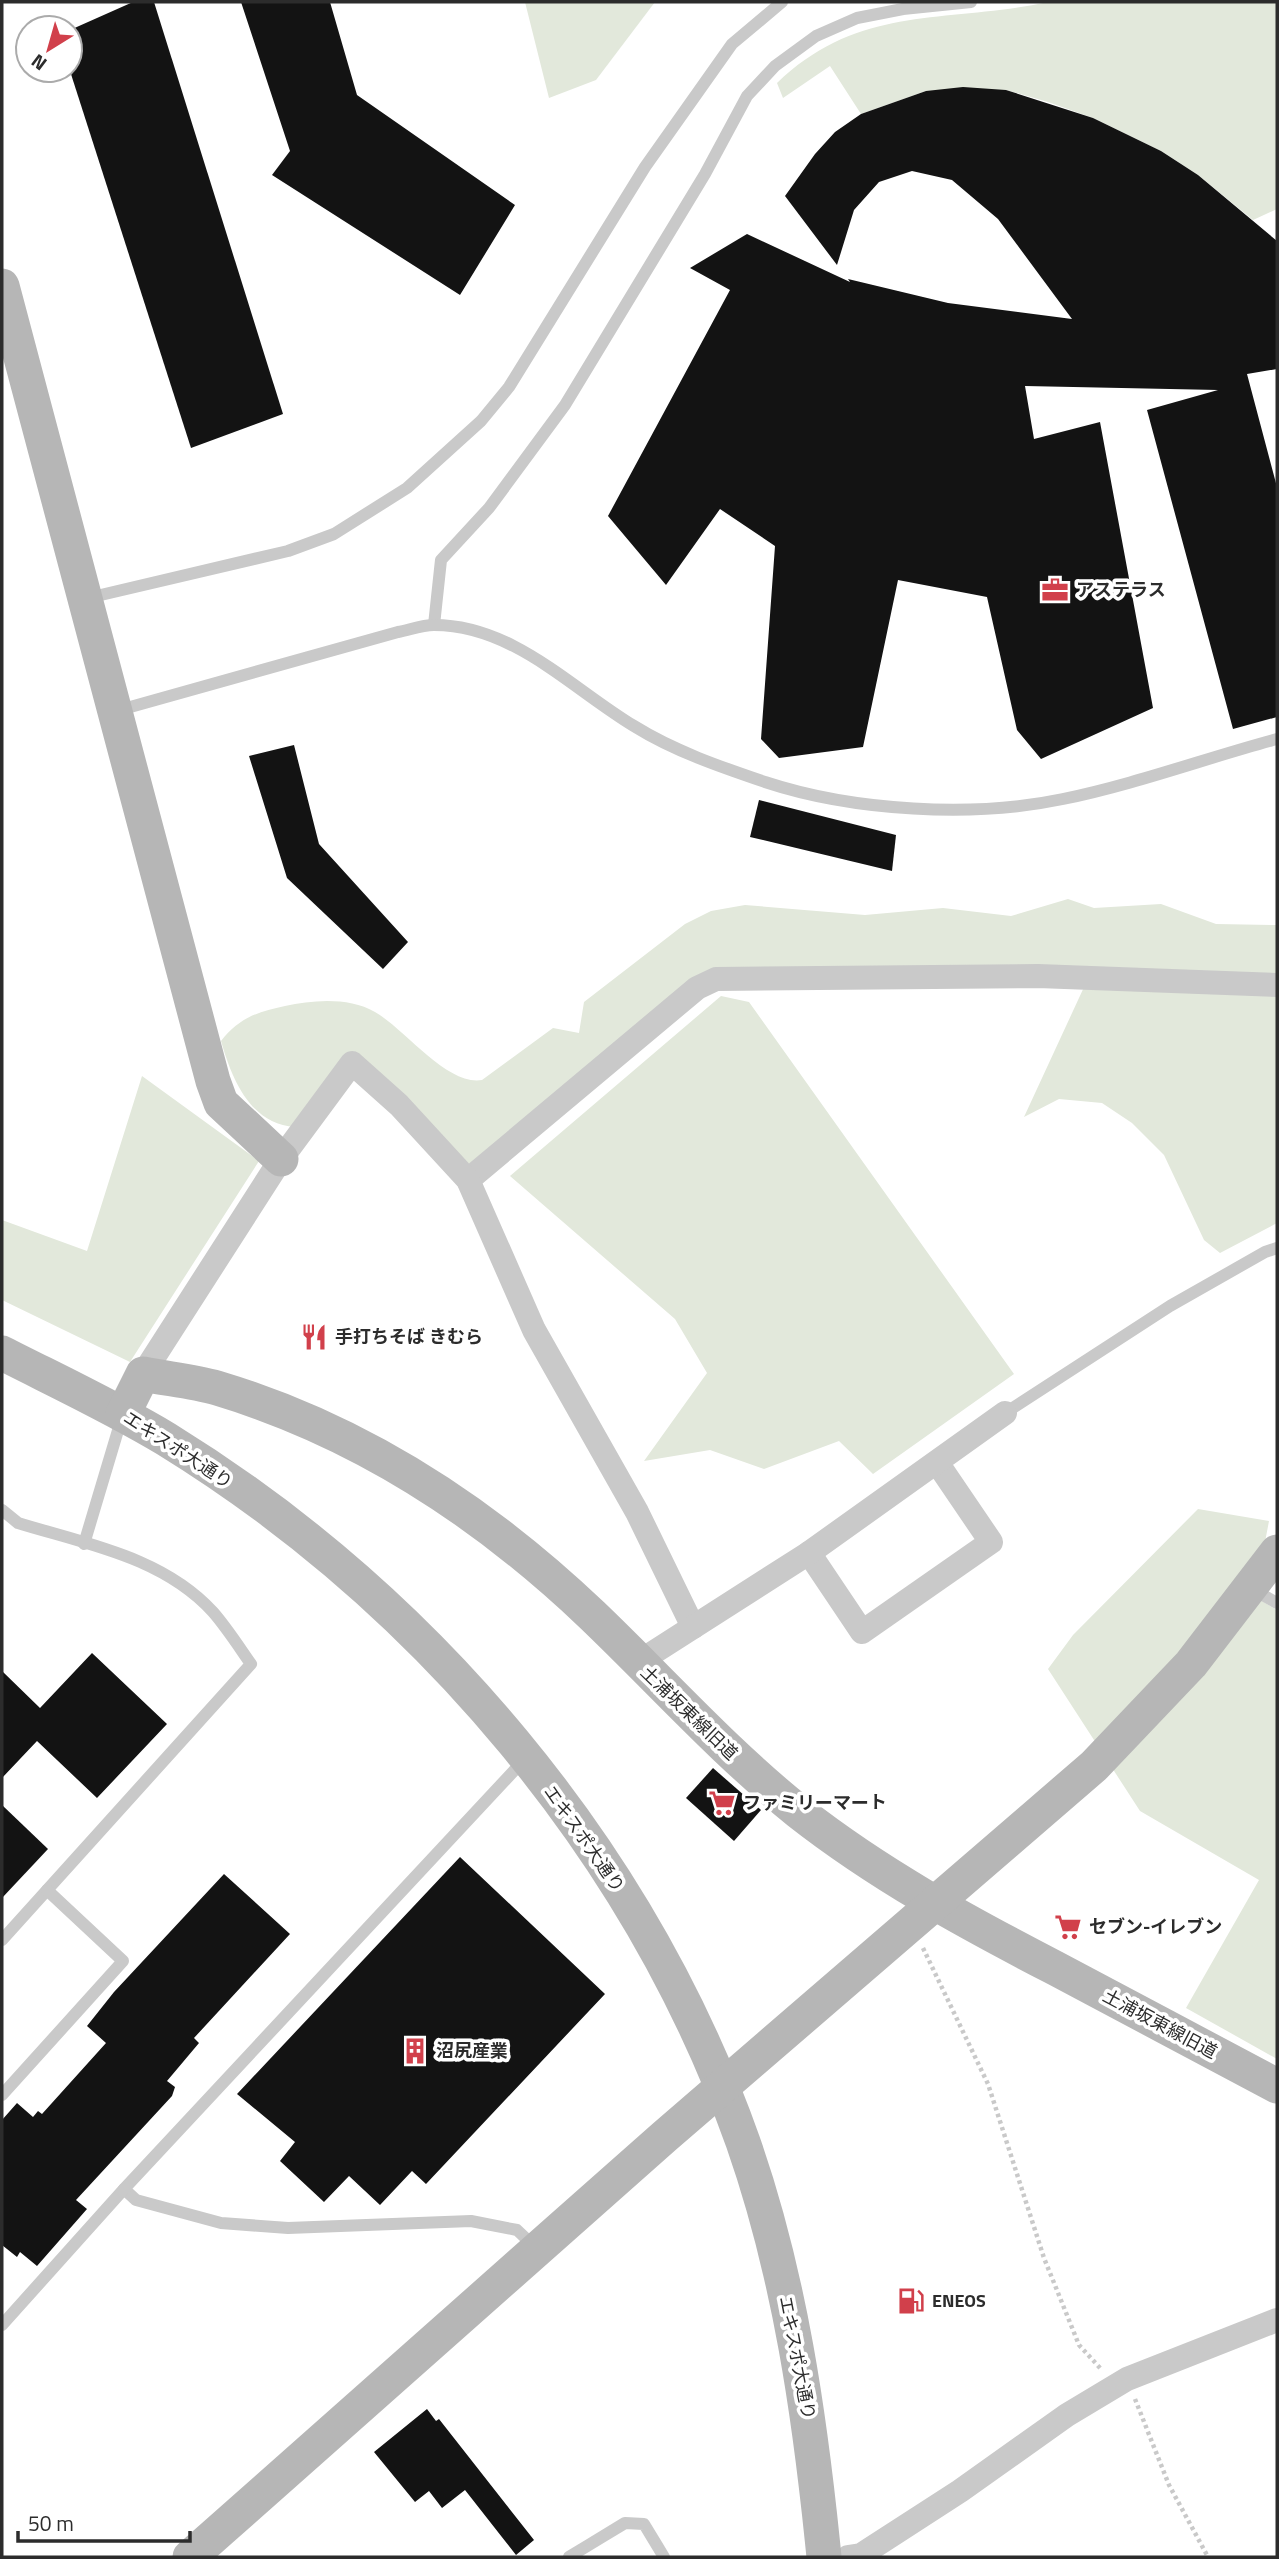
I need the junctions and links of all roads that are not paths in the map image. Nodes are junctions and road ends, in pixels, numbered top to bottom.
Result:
1 (782, 2) edge
2 (971, 2) edge
3 (2, 286) edge
4 (86, 598) junction
5 (434, 625) junction
6 (116, 711) junction
7 (1277, 739) edge
8 (1277, 985) edge
9 (281, 1159) junction
10 (468, 1180) junction
11 (1277, 1248) edge
12 (2, 1353) edge
13 (144, 1374) junction
14 (1005, 1413) joint
15 (123, 1414) junction
16 (938, 1464) junction
17 (2, 1510) edge
18 (84, 1544) junction
19 (1277, 1552) edge
20 (809, 1553) junction
21 (1264, 1596) edge
22 (693, 1628) junction
23 (637, 1663) junction
24 (526, 1758) junction
25 (47, 1890) junction
26 (924, 1915) junction
27 (2, 1940) edge
28 (1277, 2086) edge
29 (722, 2087) junction
30 (2, 2095) edge
31 (124, 2189) junction
32 (537, 2249) junction
33 (1277, 2320) edge
34 (2, 2325) edge
35 (190, 2557) edge
36 (569, 2557) edge
37 (664, 2557) edge
38 (824, 2557) edge
39 (848, 2557) edge

1 - 4 lane
2 - 5 lane
3 - 4 street
4 - 6 street
5 - 6 lane
5 - 7 lane
6 - 9 street
8 - 10 street
9 - 10 street
9 - 13 street
10 - 22 street
11 - 14 lane
12 - 15 street, エキスポ大通り
13 - 15 street
13 - 23 street, 土浦坂東線旧道
14 - 16 street
15 - 18 lane
15 - 24 street, エキスポ大通り
16 - 20 street
16 - 20 street
17 - 18 lane
18 - 25 lane
19 - 21 street
20 - 22 street
21 - 26 street
22 - 23 street
23 - 26 street, 土浦坂東線旧道
24 - 29 street, エキスポ大通り
24 - 31 lane
25 - 27 lane
25 - 30 lane
26 - 28 street, 土浦坂東線旧道
26 - 29 street
29 - 32 street
29 - 38 street, エキスポ大通り
31 - 32 lane
31 - 34 lane
32 - 35 street
33 - 39 street
36 - 37 lane

